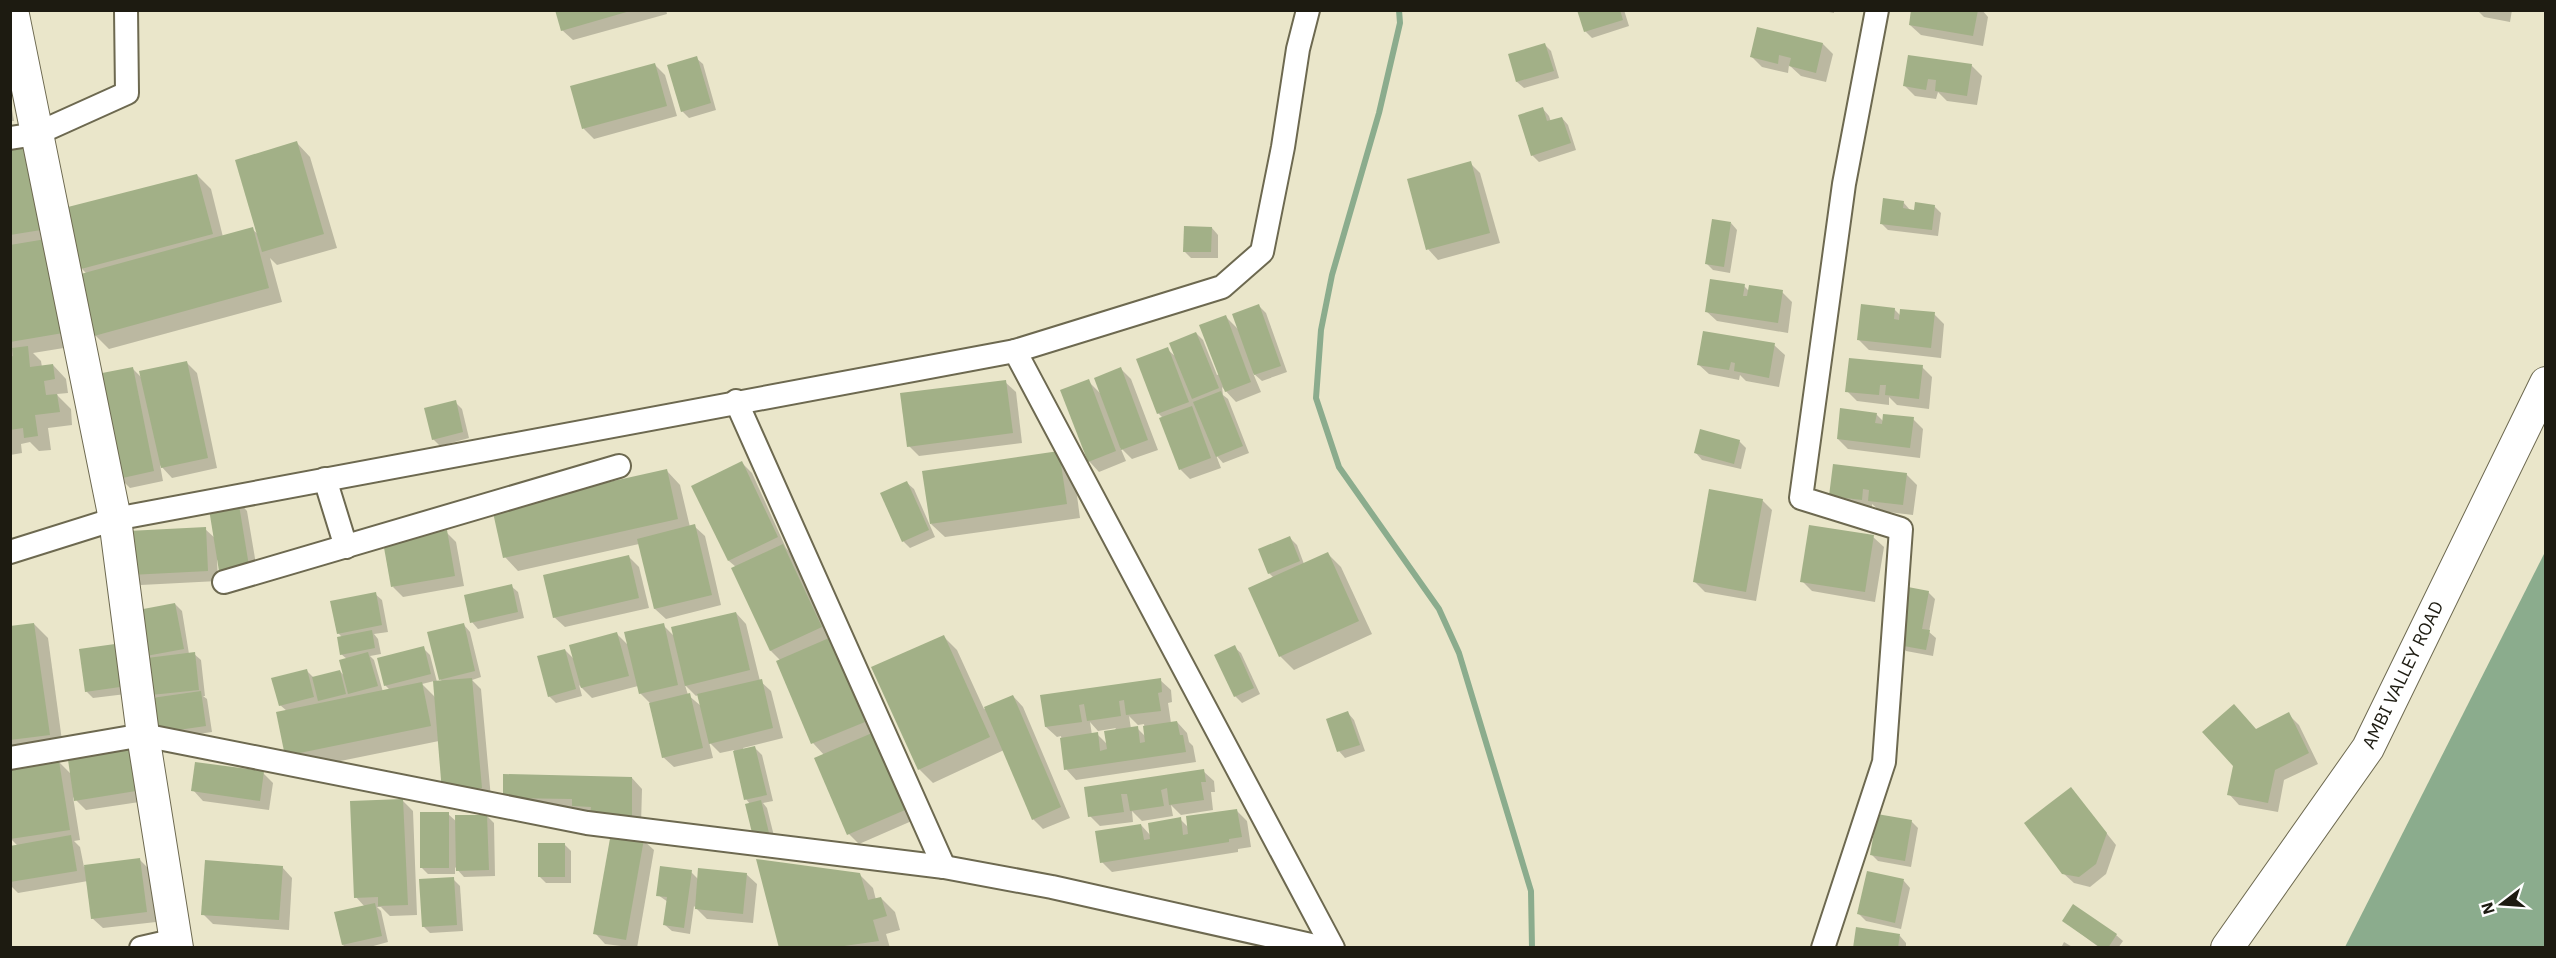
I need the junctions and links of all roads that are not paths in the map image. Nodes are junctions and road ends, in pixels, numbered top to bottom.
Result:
1 (12, 10) edge
2 (126, 10) edge
3 (1308, 10) edge
4 (1877, 10) edge
5 (23, 136) edge
6 (1015, 351) junction
7 (2546, 383) edge
8 (736, 402) junction
9 (620, 466) dead end
10 (325, 479) junction
11 (115, 519) junction
12 (346, 547) junction
13 (10, 552) edge
14 (224, 582) dead end
15 (143, 735) junction
16 (10, 759) edge
17 (944, 867) junction
18 (176, 944) edge
19 (141, 948) edge
20 (1324, 948) edge
21 (1333, 948) edge
22 (1823, 948) edge
23 (2227, 948) edge

1 - 5 street
2 - 5 street
3 - 6 street
4 - 22 street
5 - 11 street
6 - 8 street
6 - 21 street
7 - 23 street, AMBI VALLEY ROAD
8 - 10 street
8 - 17 street
9 - 12 street
10 - 11 street
10 - 12 street
11 - 13 street
11 - 15 street
12 - 14 street
15 - 16 street
15 - 17 street
15 - 18 street
17 - 20 street
18 - 19 street

